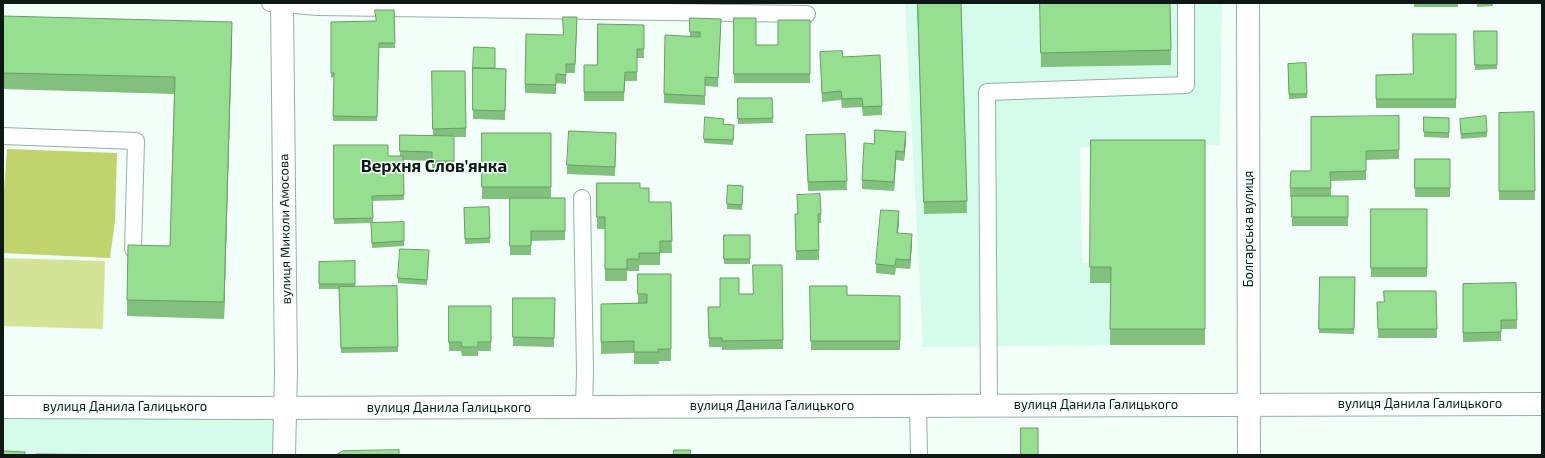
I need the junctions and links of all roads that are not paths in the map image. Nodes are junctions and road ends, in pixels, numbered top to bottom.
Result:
1 (278, 3) edge
2 (1186, 3) edge
3 (1248, 3) edge
4 (807, 14) dead end
5 (3, 136) edge
6 (582, 198) dead end
7 (133, 249) edge
8 (1542, 404) edge
9 (1250, 405) junction
10 (3, 406) edge
11 (918, 406) junction
12 (990, 406) junction
13 (584, 407) junction
14 (285, 408) junction
15 (284, 455) edge
16 (919, 455) edge
17 (1249, 455) edge

1 - 4 lane
1 - 14 main road, вулиця Миколи Амосова
2 - 12 lane
3 - 9 main road, Болгарська вулиця
5 - 7 lane
6 - 13 lane
8 - 9 main road, вулиця Данила Галицького
9 - 12 main road, вулиця Данила Галицького
9 - 17 main road, Болгарська вулиця
10 - 14 main road, вулиця Данила Галицького
11 - 12 main road, вулиця Данила Галицького
11 - 13 main road, вулиця Данила Галицького
11 - 16 lane
13 - 14 main road, вулиця Данила Галицького
14 - 15 main road, вулиця Миколи Амосова

